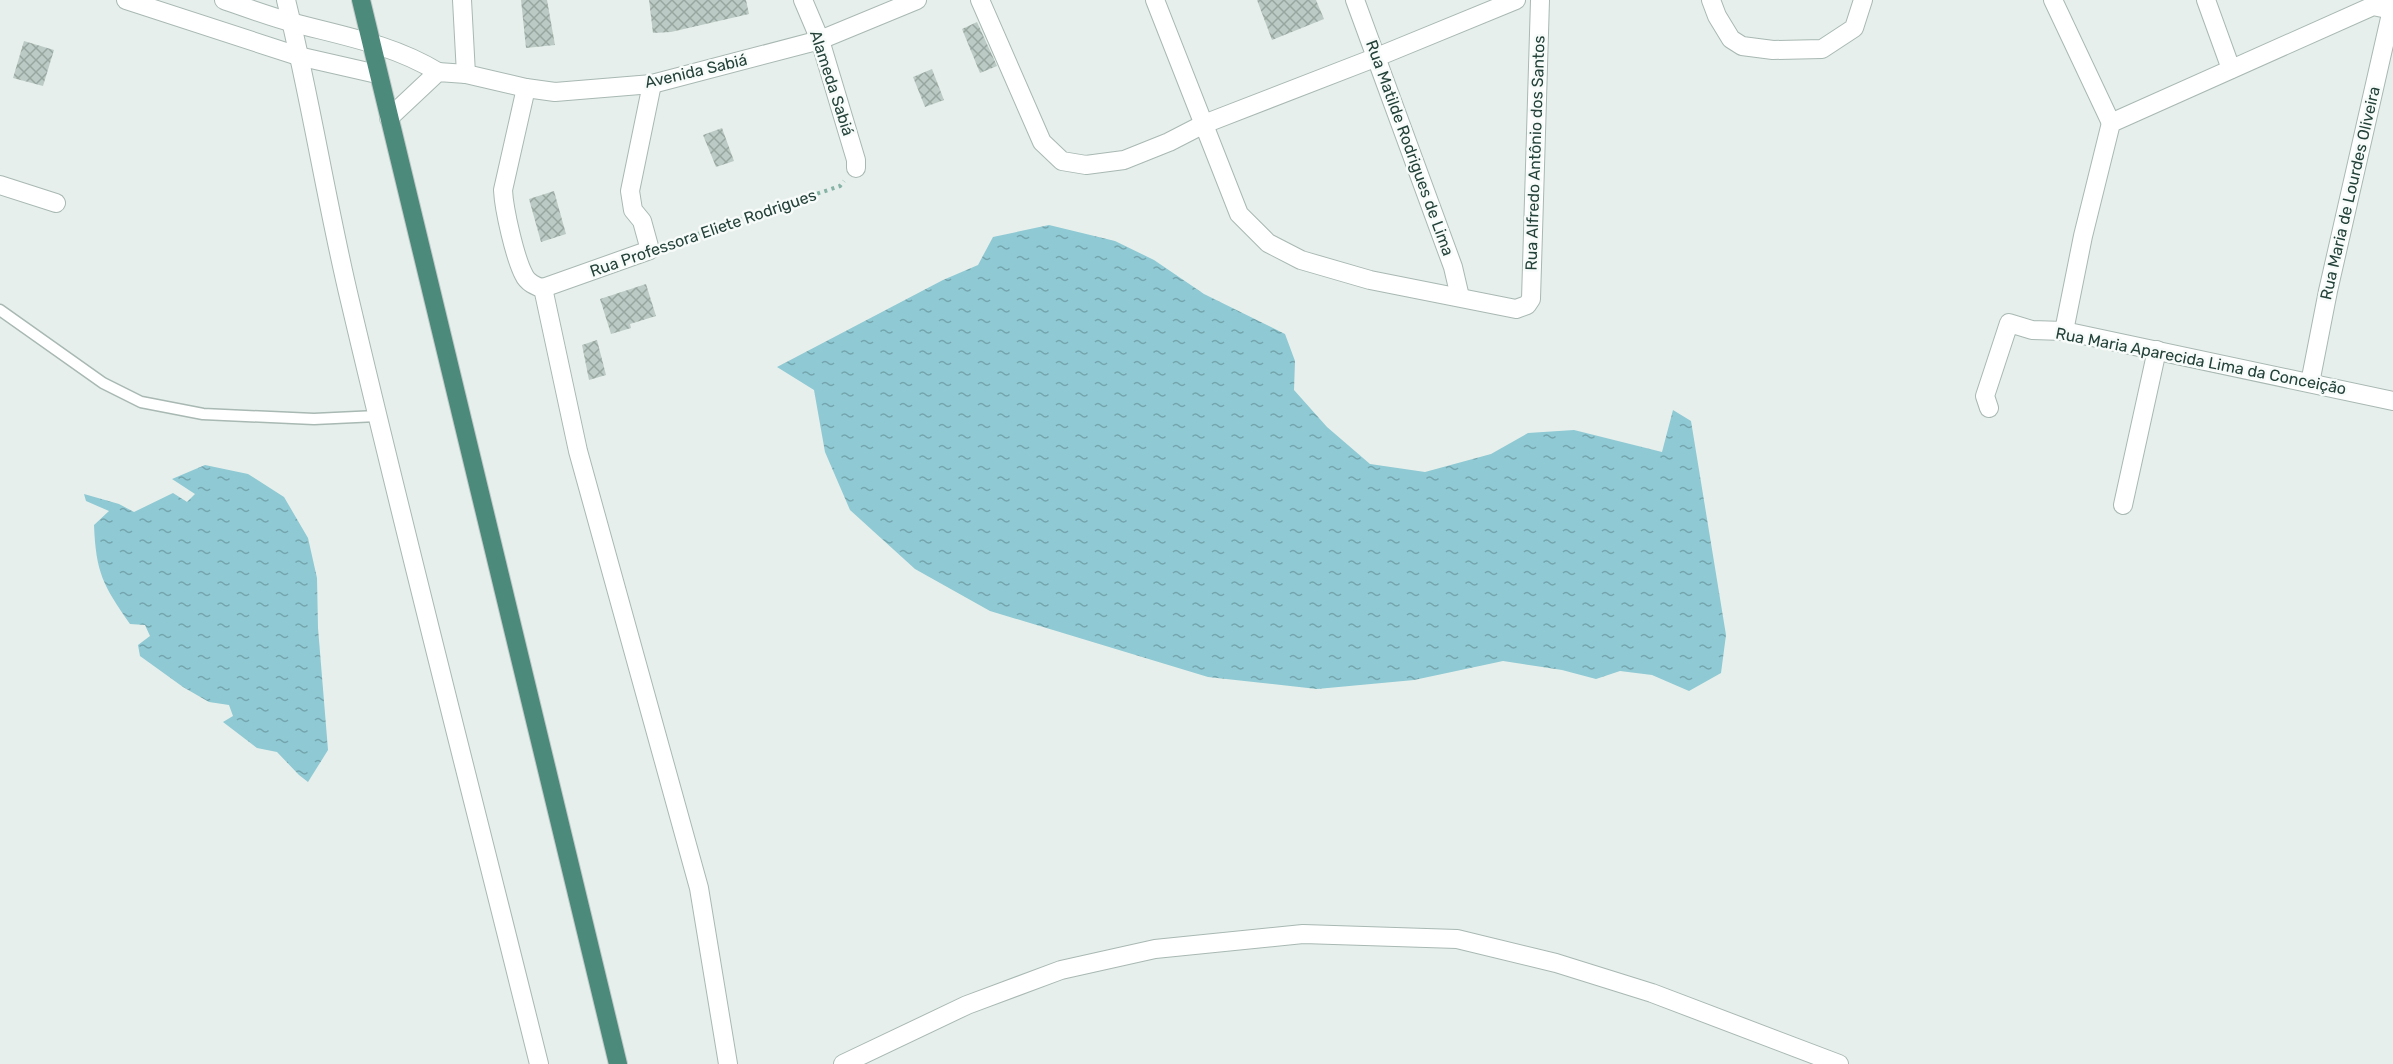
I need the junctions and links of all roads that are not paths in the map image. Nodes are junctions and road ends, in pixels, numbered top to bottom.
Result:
1 (126, 0) edge
2 (224, 0) edge
3 (286, 0) edge
4 (361, 0) edge
5 (462, 0) edge
6 (803, 0) edge
7 (917, 0) edge
8 (980, 0) edge
9 (1155, 0) edge
10 (1355, 0) edge
11 (1516, 0) edge
12 (1540, 0) edge
13 (1712, 0) edge
14 (1863, 0) edge
15 (2053, 0) edge
16 (2206, 0) edge
17 (2372, 3) edge
18 (2392, 7) edge
19 (292, 23) junction
20 (820, 40) junction
21 (371, 42) junction
22 (298, 56) junction
23 (1377, 57) junction
24 (2232, 69) junction
25 (438, 72) junction
26 (377, 74) junction
27 (466, 74) junction
28 (652, 84) junction
29 (526, 88) junction
30 (389, 118) junction
31 (2111, 123) junction
32 (1204, 124) junction
33 (856, 168) road end
34 (0, 185) edge
35 (56, 203) dead end
36 (543, 288) junction
37 (1460, 297) junction
38 (0, 310) edge
39 (2064, 331) junction
40 (2157, 350) junction
41 (2310, 383) junction
42 (2393, 401) edge
43 (1989, 408) dead end
44 (377, 416) junction
45 (2123, 505) dead end
46 (539, 1064) edge
47 (618, 1064) edge
48 (728, 1064) edge
49 (843, 1064) edge
50 (1839, 1064) edge

1 - 22 street
2 - 19 street
3 - 19 street
4 - 21 highway
5 - 27 street
6 - 20 street, Alameda Sabiá
7 - 20 street, Avenida Sabiá
8 - 32 street
9 - 32 street
10 - 23 street, Rua Matilde Rodrigues de Lima
11 - 23 street
12 - 37 street, Rua Alfredo Antônio dos Santos
13 - 14 street
15 - 31 street
16 - 24 street
17 - 18 street
17 - 24 street
18 - 41 street, Rua Maria de Lourdes Oliveira
19 - 21 street
19 - 22 street
20 - 28 street, Avenida Sabiá
20 - 33 street, Alameda Sabiá
21 - 25 street
21 - 26 highway
22 - 26 street
22 - 44 street
23 - 32 street
23 - 37 street, Rua Matilde Rodrigues de Lima
24 - 31 street
25 - 27 street, Avenida Sabiá
25 - 30 street
26 - 30 highway
27 - 29 street, Avenida Sabiá
28 - 29 street, Avenida Sabiá
28 - 36 street, Rua Professora Eliete Rodrigues
29 - 36 street
30 - 47 highway
31 - 39 street
32 - 37 street
34 - 35 street
36 - 48 street
38 - 44 lane
39 - 40 street, Rua Maria Aparecida Lima da Conceição
39 - 43 street, Rua Maria Aparecida Lima da Conceição
40 - 41 street, Rua Maria Aparecida Lima da Conceição
40 - 45 street
41 - 42 street, Rua Maria Aparecida Lima da Conceição
44 - 46 street
49 - 50 street

